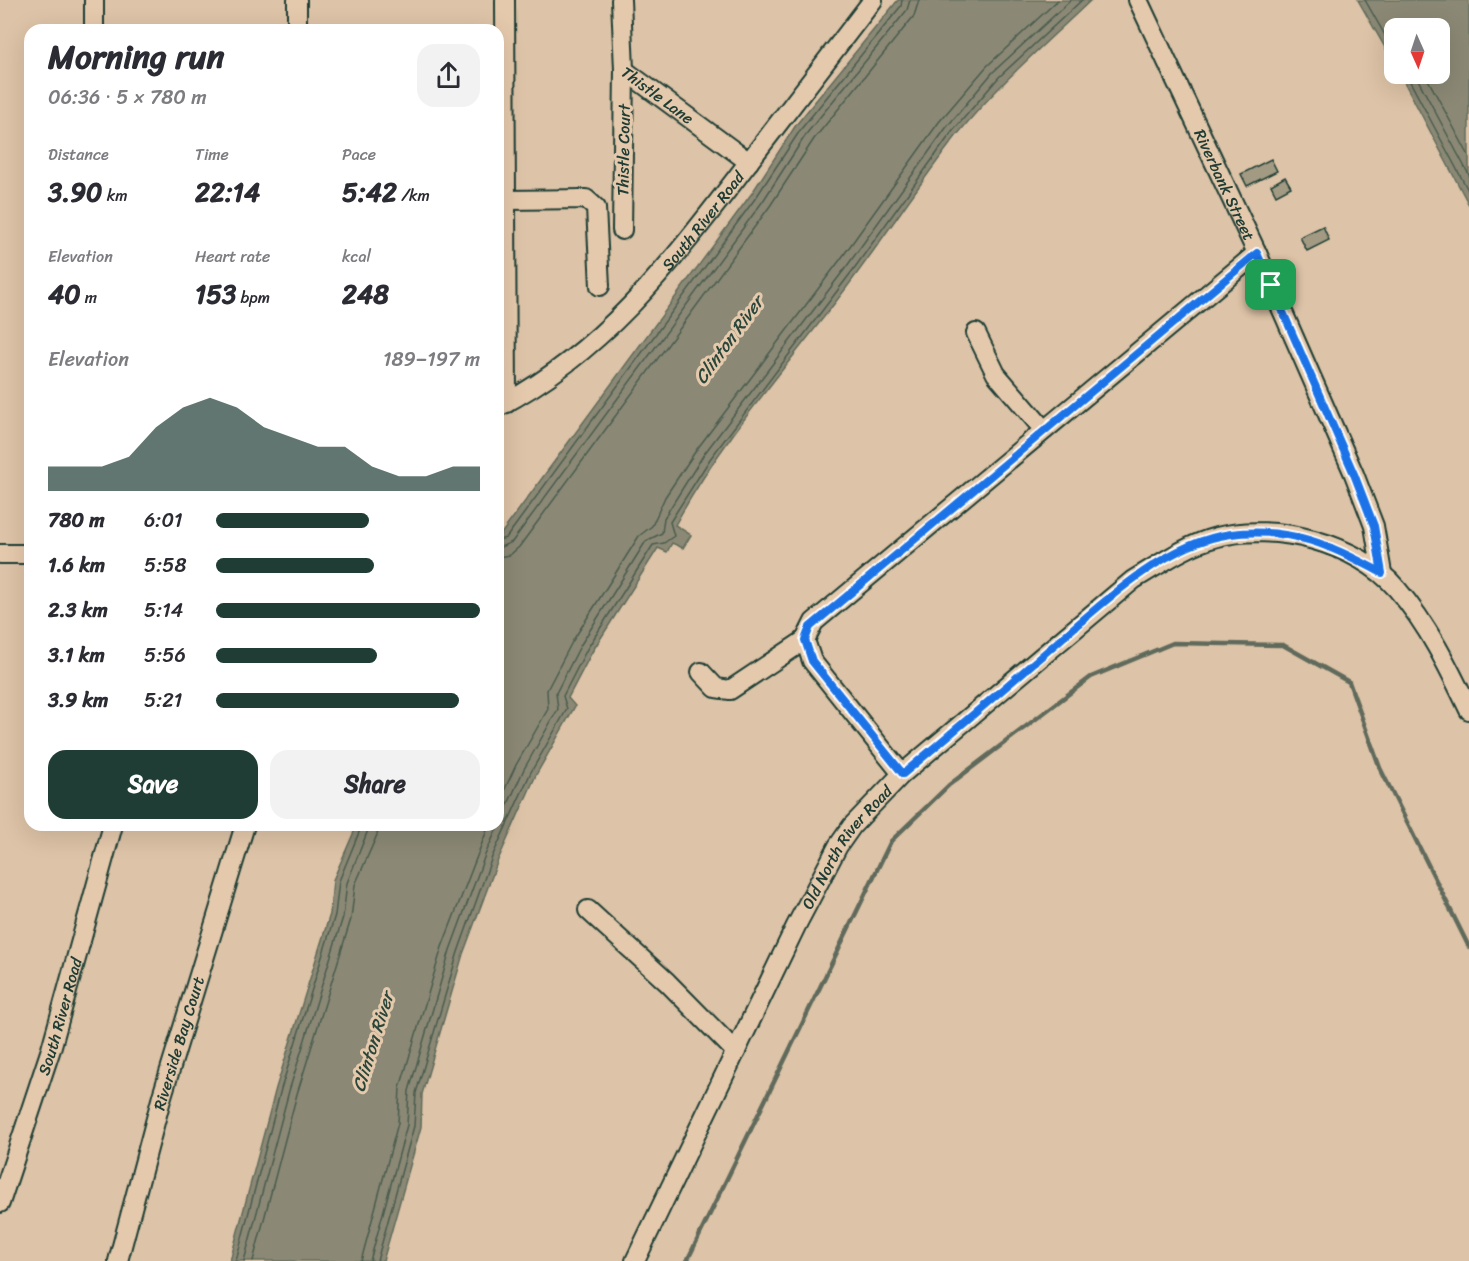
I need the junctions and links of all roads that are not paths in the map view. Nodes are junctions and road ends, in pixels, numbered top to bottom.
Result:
1 (94, 0) edge
2 (297, 0) edge
3 (505, 0) edge
4 (621, 0) edge
5 (873, 0) edge
6 (1138, 0) edge
7 (94, 24) edge
8 (297, 24) edge
9 (624, 70) junction
10 (749, 162) junction
11 (506, 200) junction
12 (622, 230) dead end
13 (1257, 253) junction
14 (600, 286) dead end
15 (504, 302) edge
16 (976, 333) dead end
17 (504, 404) edge
18 (1044, 430) junction
19 (0, 554) edge
20 (24, 554) edge
21 (1382, 573) junction
22 (805, 640) junction
23 (701, 672) dead end
24 (1469, 710) edge
25 (903, 774) junction
26 (111, 831) edge
27 (243, 831) edge
28 (588, 910) dead end
29 (736, 1052) junction
30 (0, 1203) edge
31 (118, 1261) edge
32 (635, 1261) edge

1 - 7 street
2 - 8 street
3 - 11 street
4 - 9 street, Thistle Lane
5 - 10 street, South River Road
6 - 13 street, Riverbank Street
9 - 10 street, Thistle Lane
9 - 12 street, Thistle Court
10 - 17 street, South River Road
11 - 14 street
11 - 15 street
13 - 18 street
13 - 21 street, Riverbank Street
16 - 18 street
18 - 22 street
19 - 20 street
21 - 24 street, Old North River Road
21 - 25 street, Old North River Road
22 - 23 street
22 - 25 street
25 - 29 street, Old North River Road
26 - 30 street, South River Road
27 - 31 street, Riverside Bay Court
28 - 29 street
29 - 32 street, Old North River Road

